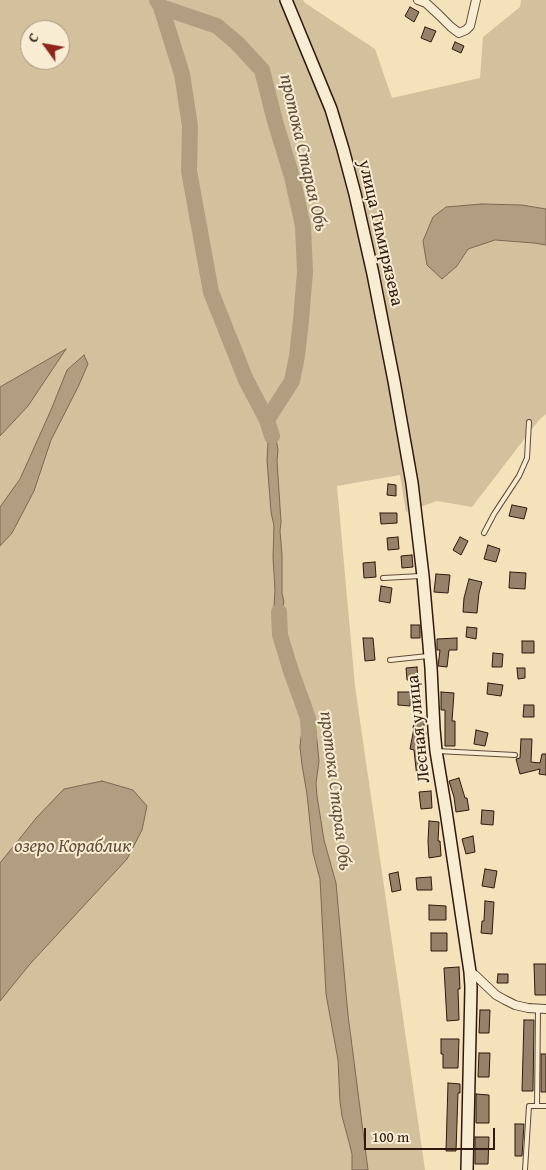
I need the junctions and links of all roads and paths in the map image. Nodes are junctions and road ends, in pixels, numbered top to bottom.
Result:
1 (286, 0) edge
2 (418, 0) edge
3 (476, 0) edge
4 (529, 422) dead end
5 (412, 483) joint
6 (484, 533) dead end
7 (423, 576) junction
8 (383, 578) dead end
9 (430, 656) junction
10 (390, 660) dead end
11 (436, 751) junction
12 (515, 755) dead end
13 (470, 972) junction
14 (542, 1009) edge
15 (537, 1106) junction
16 (546, 1106) edge
17 (467, 1170) edge
18 (525, 1170) edge

1 - 5 street, улица Тимирязева
2 - 3 street
4 - 6 lane
5 - 7 street, Лесная улица
7 - 8 lane
7 - 9 street, Лесная улица
9 - 10 lane
9 - 11 street, Лесная улица
11 - 12 lane
11 - 13 street, Лесная улица
13 - 14 street
13 - 17 street, Лесная улица
14 - 15 lane
15 - 16 lane
15 - 18 lane

